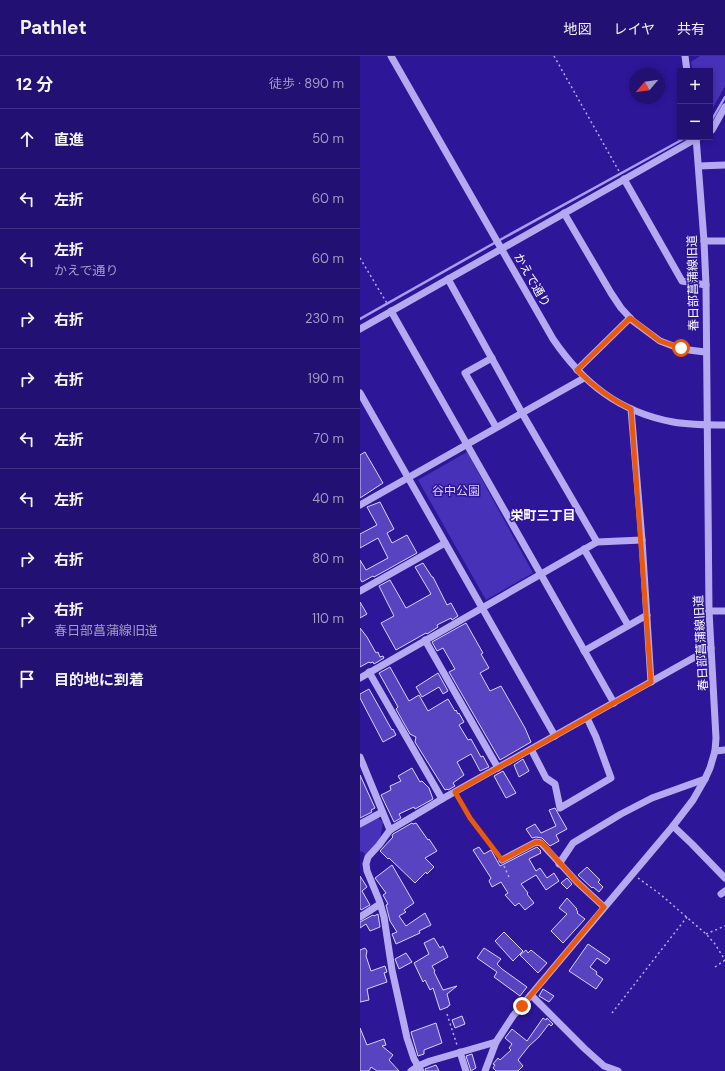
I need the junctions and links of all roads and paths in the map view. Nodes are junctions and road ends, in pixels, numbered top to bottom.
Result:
1 (391, 56) edge
2 (554, 56) edge
3 (685, 56) edge
4 (687, 68) edge
5 (725, 107) edge
6 (713, 128) edge
7 (692, 140) edge
8 (697, 140) edge
9 (725, 165) edge
10 (699, 166) junction
11 (624, 179) junction
12 (564, 213) junction
13 (704, 241) junction
14 (725, 241) edge
15 (501, 248) junction
16 (360, 258) edge
17 (448, 279) junction
18 (706, 285) junction
19 (391, 311) junction
20 (630, 318) junction
21 (360, 329) edge
22 (706, 352) junction
23 (492, 358) junction
24 (577, 370) junction
25 (584, 378) junction
26 (360, 393) edge
27 (631, 409) junction
28 (522, 412) junction
29 (707, 425) junction
30 (725, 425) edge
31 (496, 427) junction
32 (467, 444) junction
33 (408, 478) junction
34 (360, 505) edge
35 (642, 540) junction
36 (597, 542) junction
37 (445, 543) junction
38 (584, 549) junction
39 (540, 574) junction
40 (360, 591) edge
41 (482, 607) junction
42 (709, 611) junction
43 (725, 611) edge
44 (647, 615) junction
45 (628, 626) junction
46 (425, 640) junction
47 (711, 648) junction
48 (584, 650) junction
49 (369, 672) junction
50 (360, 678) edge
51 (651, 682) junction
52 (614, 703) junction
53 (587, 718) junction
54 (555, 736) junction
55 (531, 749) junction
56 (725, 750) edge
57 (715, 751) junction
58 (360, 757) edge
59 (498, 768) junction
60 (705, 779) junction
61 (455, 792) junction
62 (442, 799) junction
63 (382, 812) junction
64 (360, 824) edge
65 (673, 826) junction
66 (390, 830) junction
67 (502, 860) junction
68 (559, 864) junction
69 (633, 874) junction
70 (509, 877) dead end
71 (725, 878) edge
72 (380, 904) junction
73 (604, 907) junction
74 (360, 917) edge
75 (687, 917) junction
76 (725, 926) edge
77 (706, 934) junction
78 (725, 960) edge
79 (715, 967) dead end
80 (531, 994) junction
81 (612, 1013) dead end
82 (447, 1014) dead end
83 (496, 1042) junction
84 (460, 1052) junction
85 (420, 1068) edge
86 (410, 1071) edge
87 (466, 1071) edge
88 (485, 1071) edge
89 (618, 1071) edge

1 - 15 street, かえで通り
2 - 11 path
3 - 4 street
5 - 6 street
7 - 11 street
8 - 10 street, 春日部菖蒲線旧道
9 - 10 street
10 - 13 street, 春日部菖蒲線旧道
11 - 12 street
11 - 18 street
12 - 15 street
12 - 20 street
13 - 14 street
13 - 18 street, 春日部菖蒲線旧道
15 - 17 street
15 - 24 street, かえで通り
16 - 19 path
17 - 19 street
17 - 23 street
18 - 22 street, 春日部菖蒲線旧道
19 - 21 street
19 - 32 street
20 - 22 street
20 - 24 street
22 - 29 street, 春日部菖蒲線旧道
23 - 28 street
23 - 31 street
24 - 25 street, かえで通り
25 - 27 street, かえで通り
25 - 28 street
26 - 33 street
27 - 29 street, かえで通り
27 - 35 street
28 - 31 street
28 - 36 street
29 - 30 street, かえで通り
29 - 42 street, 春日部菖蒲線旧道
31 - 32 street
32 - 33 street
32 - 39 street
33 - 34 street
33 - 37 street
35 - 36 street
35 - 44 street
36 - 38 street
37 - 40 street
37 - 41 street
38 - 39 street
38 - 45 street
39 - 41 street
39 - 48 street
41 - 46 street
41 - 54 street
42 - 43 street
42 - 47 street, 春日部菖蒲線旧道
44 - 45 street
44 - 51 street
45 - 48 street
46 - 49 street
46 - 59 street
47 - 51 street
47 - 57 street, 春日部菖蒲線旧道
48 - 52 street
49 - 50 street
49 - 62 street
51 - 52 street
52 - 53 street
53 - 54 street
53 - 55 street
54 - 55 street
55 - 59 street
56 - 57 street
57 - 60 street, 春日部菖蒲線旧道
58 - 63 street
59 - 61 street
60 - 65 street, 春日部菖蒲線旧道
60 - 68 street
61 - 62 street
61 - 67 path
62 - 66 street
63 - 64 street
63 - 66 street
65 - 69 street, 春日部菖蒲線旧道
65 - 71 street
66 - 72 street
67 - 68 street
67 - 70 path
68 - 73 street
69 - 73 street, 春日部菖蒲線旧道
69 - 75 path
72 - 74 street
72 - 85 street
73 - 80 street, 春日部菖蒲線旧道
75 - 77 path
75 - 81 path
76 - 77 path
77 - 78 path
78 - 79 path
80 - 83 street, 春日部菖蒲線旧道
80 - 89 street
82 - 84 path
83 - 84 street
83 - 88 street, 春日部菖蒲線旧道
84 - 85 street
84 - 87 street
85 - 86 street

